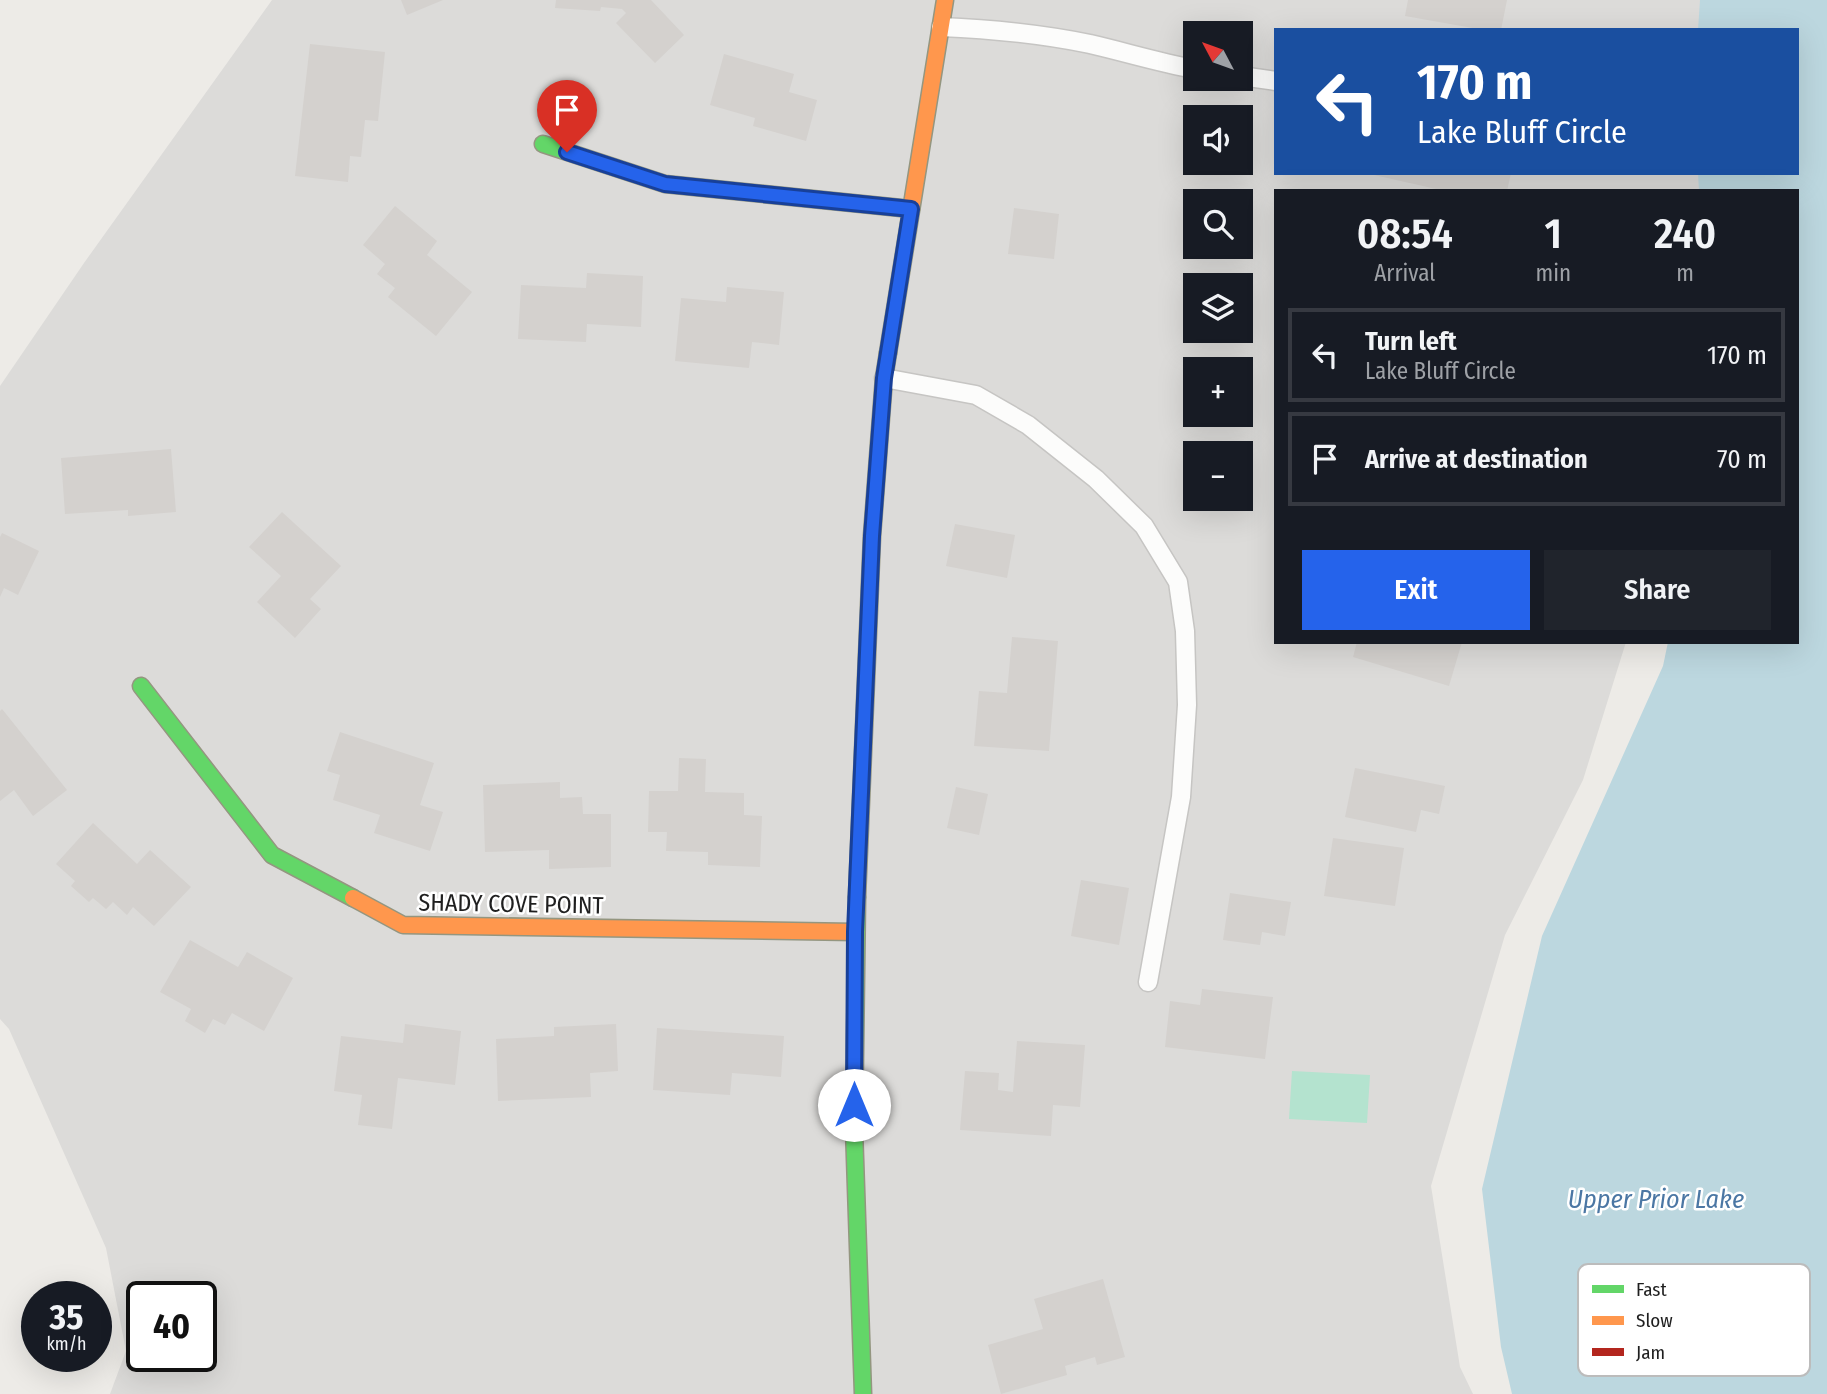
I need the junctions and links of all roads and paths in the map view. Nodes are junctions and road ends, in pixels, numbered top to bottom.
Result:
1 (945, 0) edge
2 (941, 27) junction
3 (1183, 67) edge
4 (1253, 78) edge
5 (1274, 81) edge
6 (542, 144) dead end
7 (911, 209) junction
8 (884, 378) junction
9 (141, 686) dead end
10 (855, 932) junction
11 (1148, 982) dead end
12 (863, 1394) edge

1 - 2 street
2 - 3 lane
2 - 7 street
4 - 5 lane
6 - 7 street
7 - 8 street
8 - 10 street
8 - 11 lane
9 - 10 street, SHADY COVE POINT
10 - 12 street

